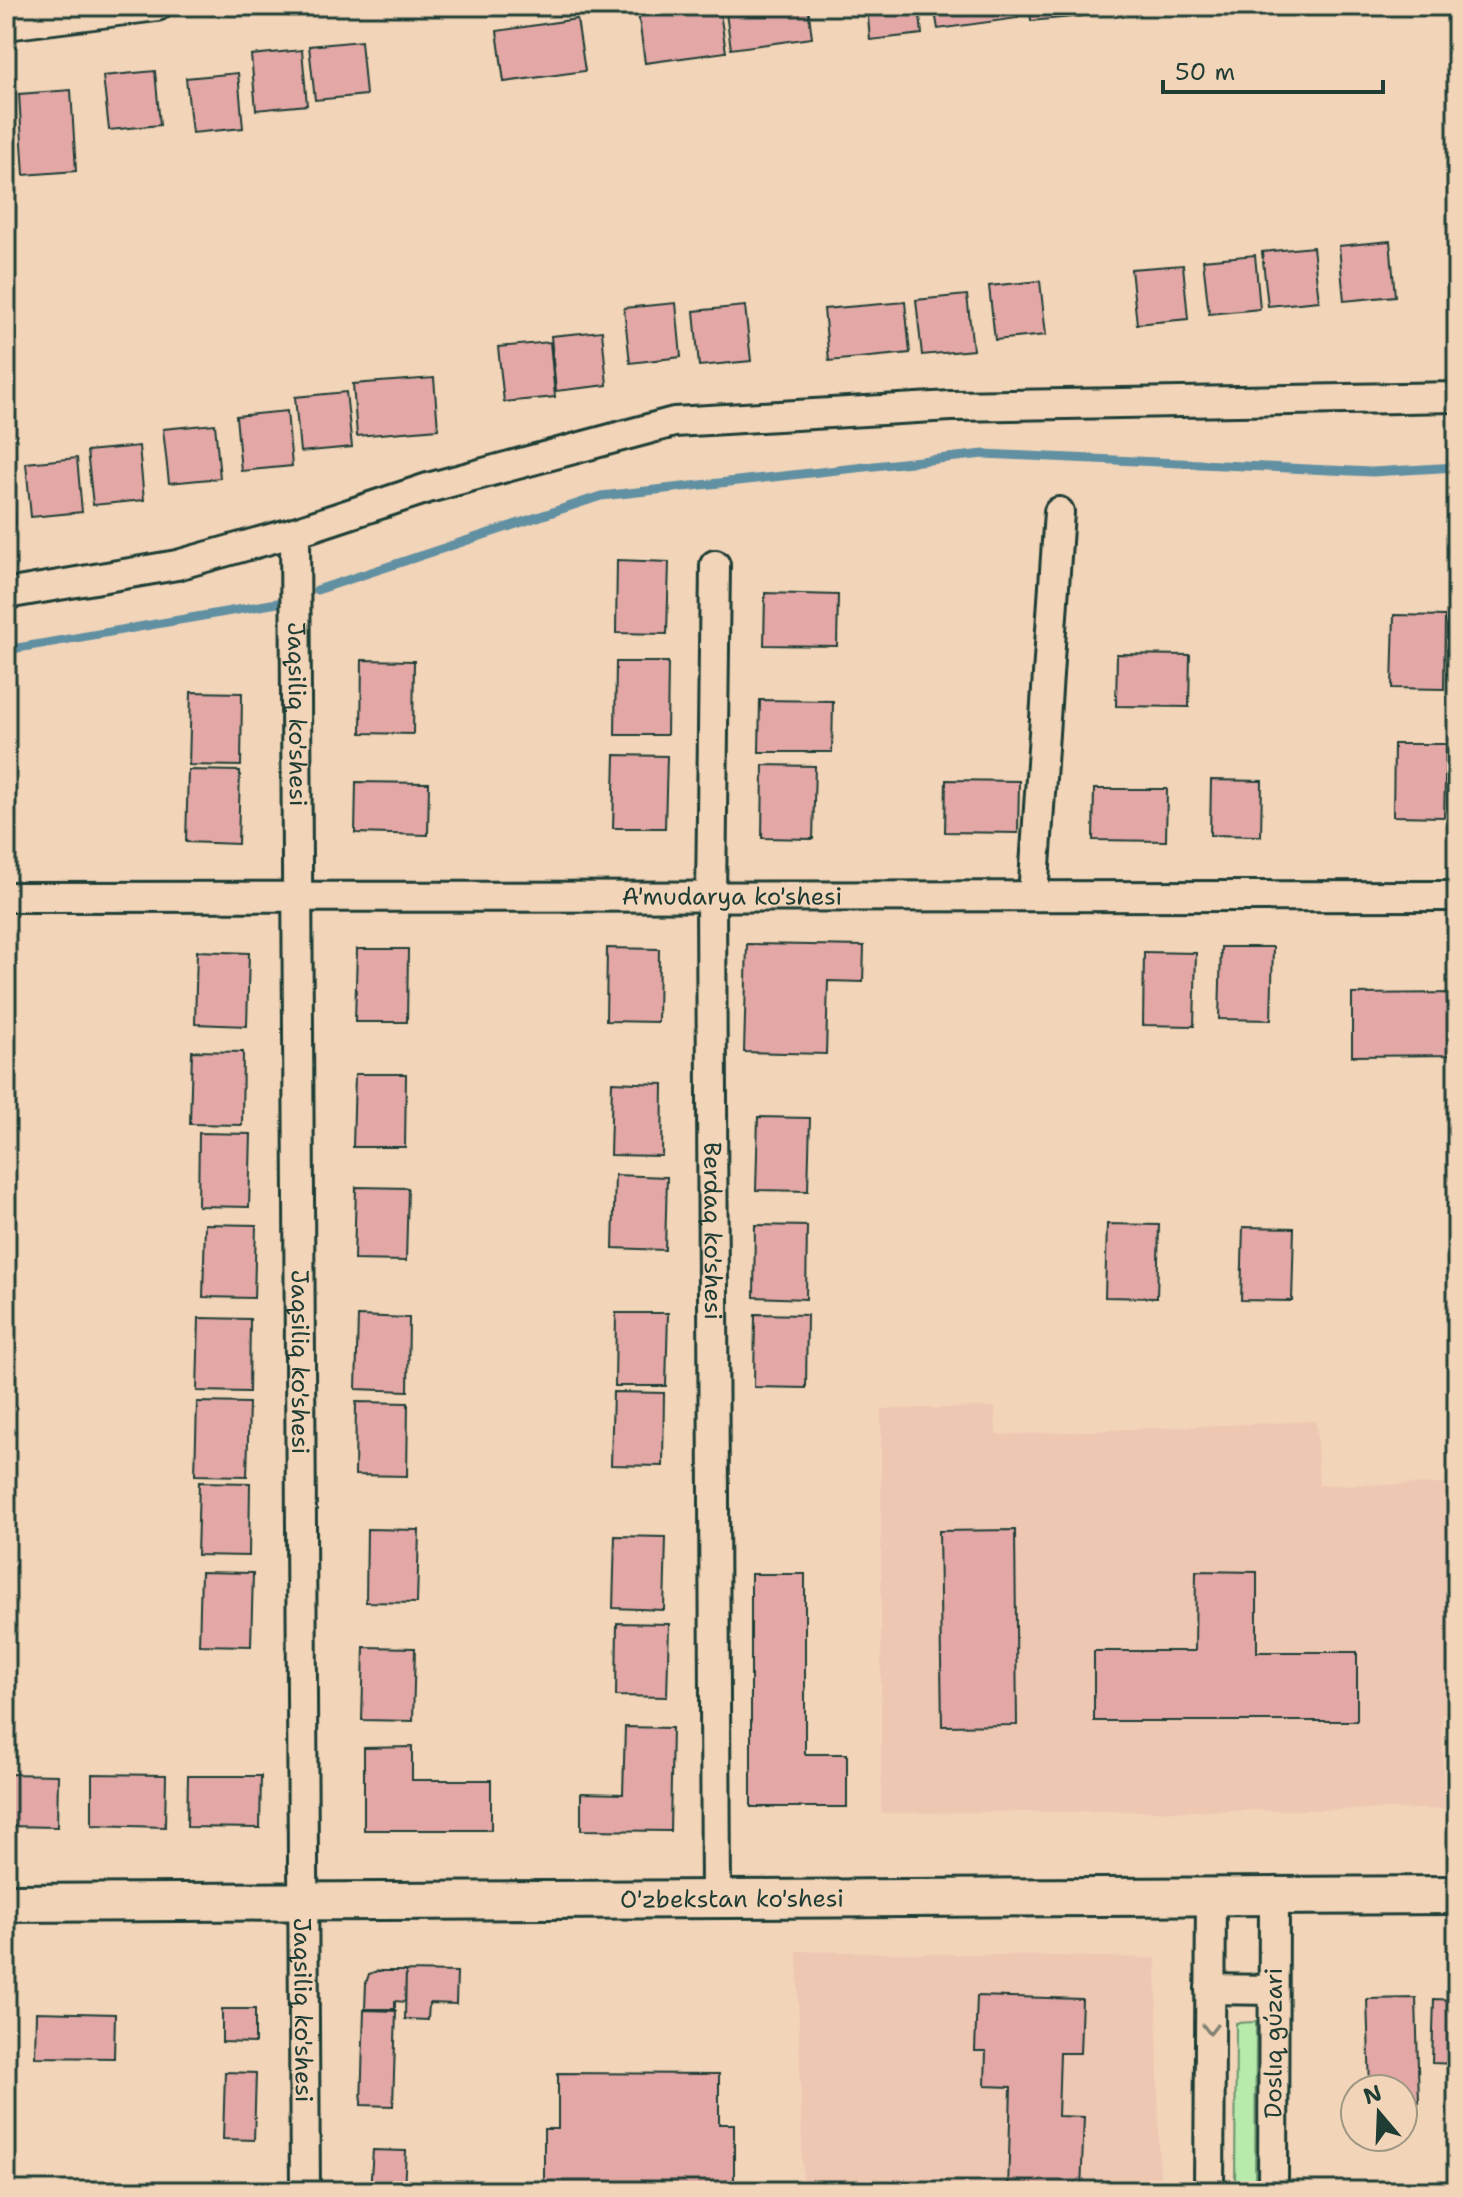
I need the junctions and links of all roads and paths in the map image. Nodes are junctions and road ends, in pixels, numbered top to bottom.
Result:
1 (157, 6) edge
2 (6, 25) edge
3 (1457, 397) edge
4 (1059, 512) dead end
5 (295, 532) junction
6 (715, 565) dead end
7 (6, 594) edge
8 (1033, 896) junction
9 (1457, 896) edge
10 (6, 897) edge
11 (301, 897) junction
12 (711, 897) junction
13 (1274, 1894) junction
14 (1211, 1895) junction
15 (1457, 1895) edge
16 (716, 1898) junction
17 (303, 1900) junction
18 (6, 1903) edge
19 (1210, 1989) junction
20 (1273, 1990) junction
21 (305, 2191) edge
22 (1209, 2191) edge
23 (1273, 2191) edge

1 - 2 street
3 - 5 street
4 - 8 street
5 - 7 street
5 - 11 street, Jaqsiliq ko'shesi
6 - 12 street, Berdaq ko'shesi
8 - 9 street, A'mudarya ko'shesi
8 - 12 street, A'mudarya ko'shesi
10 - 11 street, A'mudarya ko'shesi
11 - 12 street, A'mudarya ko'shesi
11 - 17 street, Jaqsiliq ko'shesi
12 - 16 street, Berdaq ko'shesi
13 - 14 main road, O'zbekstan ko'shesi
13 - 15 main road, O'zbekstan ko'shesi
13 - 20 street, Doslıq gúzari
14 - 16 main road, O'zbekstan ko'shesi
14 - 19 street
16 - 17 main road, O'zbekstan ko'shesi
17 - 18 main road, O'zbekstan ko'shesi
17 - 21 street, Jaqsiliq ko'shesi
19 - 20 street
19 -> 22 street
20 - 23 street, Doslıq gúzari

